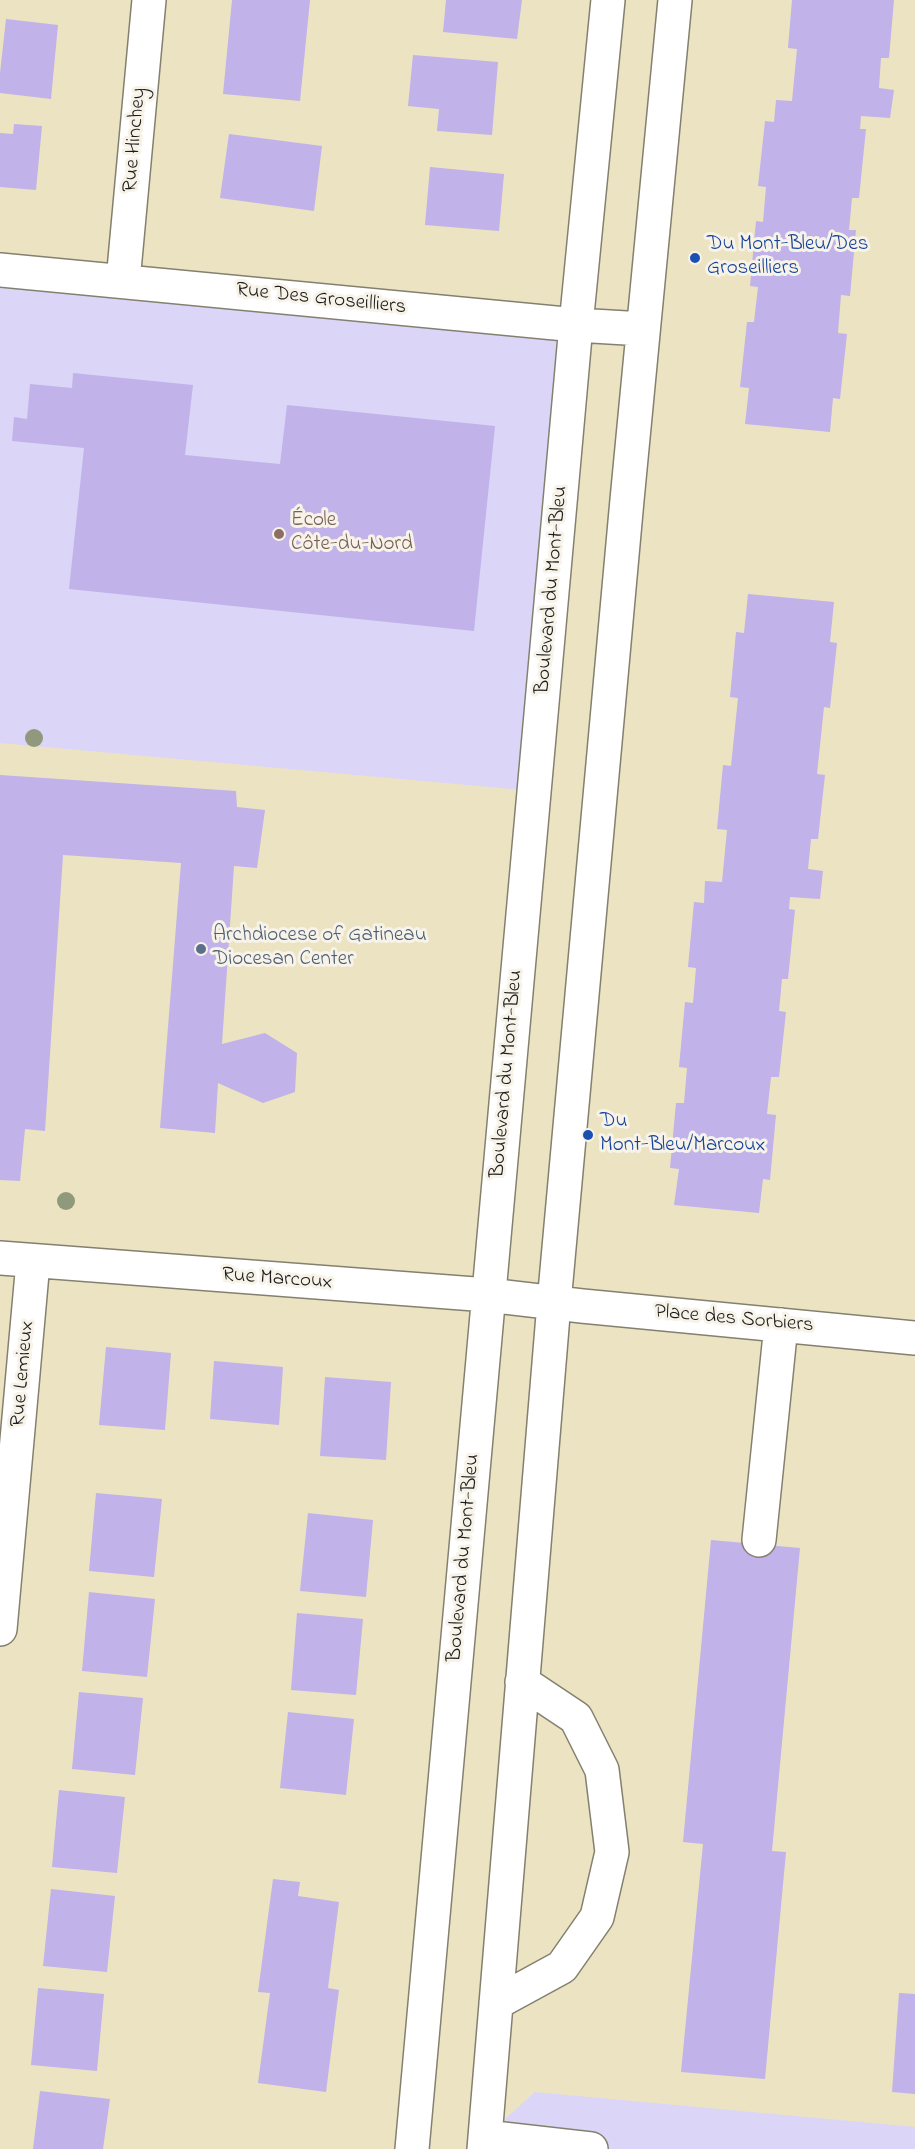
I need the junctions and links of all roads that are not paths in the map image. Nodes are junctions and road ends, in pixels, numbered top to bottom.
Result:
1 (149, 0) edge
2 (608, 0) edge
3 (675, 0) edge
4 (0, 270) edge
5 (123, 281) junction
6 (576, 325) junction
7 (643, 329) junction
8 (0, 1258) edge
9 (33, 1262) junction
10 (488, 1295) junction
11 (554, 1303) junction
12 (781, 1325) junction
13 (915, 1338) edge
14 (759, 1540) dead end
15 (0, 1629) edge
16 (522, 1683) junction
17 (496, 2003) junction
18 (485, 2143) edge
19 (412, 2149) edge
20 (591, 2149) edge

1 - 5 street, Rue Hinchey
2 - 6 street, Boulevard du Mont-Bleu
3 - 7 street
4 - 5 street, Rue Des Groseilliers
5 - 6 street, Rue Des Groseilliers
6 - 7 street, Rue Des Groseilliers
6 - 10 street, Boulevard du Mont-Bleu
7 - 11 street
8 - 9 street, Rue Marcoux
9 - 10 street, Rue Marcoux
9 - 15 street, Rue Lemieux
10 - 11 street, Rue Marcoux
10 - 19 street, Boulevard du Mont-Bleu
11 - 12 street, Place des Sorbiers
11 - 16 street
12 - 13 street, Place des Sorbiers
12 - 14 street
16 - 17 street
16 - 17 street
17 - 18 street
18 - 20 street

